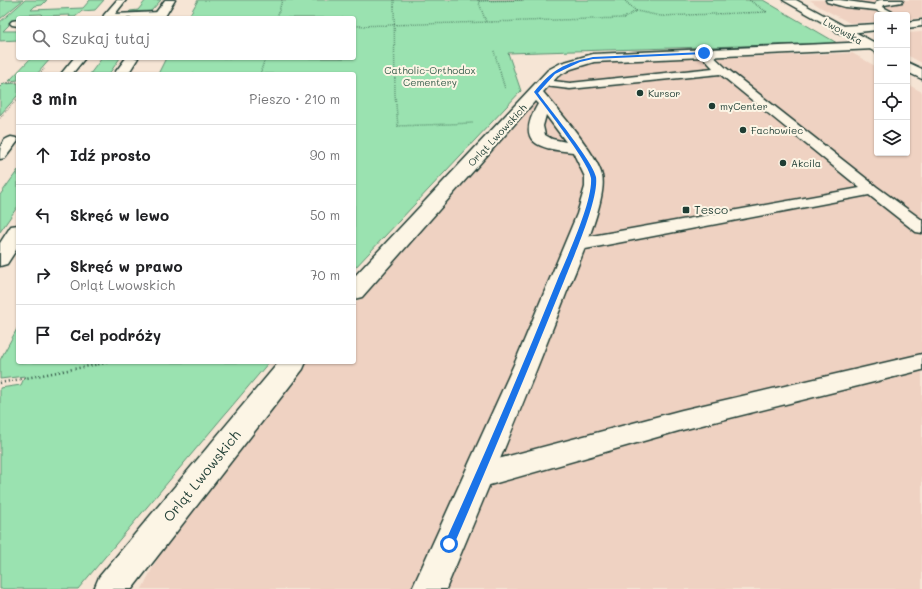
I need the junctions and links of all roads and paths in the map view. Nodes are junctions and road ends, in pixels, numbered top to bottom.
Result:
1 (122, 0) edge
2 (170, 0) edge
3 (282, 0) edge
4 (394, 0) edge
5 (523, 0) edge
6 (624, 0) edge
7 (749, 0) edge
8 (788, 0) edge
9 (830, 0) edge
10 (899, 0) edge
11 (479, 1) edge
12 (878, 8) junction
13 (636, 11) junction
14 (887, 12) edge
15 (105, 16) edge
16 (159, 16) edge
17 (277, 16) edge
18 (486, 22) junction
19 (396, 25) junction
20 (356, 26) edge
21 (874, 27) edge
22 (841, 30) junction
23 (874, 48) edge
24 (494, 51) dead end
25 (704, 53) junction
26 (78, 60) edge
27 (131, 60) edge
28 (264, 60) edge
29 (910, 68) edge
30 (722, 70) junction
31 (68, 72) edge
32 (122, 72) edge
33 (261, 72) edge
34 (922, 75) edge
35 (16, 82) edge
36 (0, 86) edge
37 (506, 92) dead end
38 (542, 93) junction
39 (16, 100) edge
40 (0, 118) edge
41 (475, 123) dead end
42 (14, 137) edge
43 (577, 148) junction
44 (0, 154) edge
45 (872, 190) junction
46 (922, 228) edge
47 (16, 234) edge
48 (575, 245) junction
49 (0, 259) edge
50 (356, 289) edge
51 (922, 362) edge
52 (100, 364) edge
53 (292, 364) edge
54 (0, 383) edge
55 (479, 476) junction
56 (111, 589) edge
57 (429, 589) edge

1 - 15 lane
2 - 16 street
3 - 17 path
4 - 19 path
5 - 11 path
6 - 13 path
7 - 13 path
8 - 22 street, Lwowska
9 - 12 lane
10 - 12 lane
11 - 18 path
12 - 14 lane
13 - 18 path
18 - 19 path
19 - 20 path
19 - 41 path
21 - 22 street
22 - 23 street, Lwowska
23 - 25 street, Orląt Lwowskich
24 - 37 path
25 - 30 lane
25 - 38 street, Orląt Lwowskich
26 - 31 lane
27 - 32 street
28 - 33 path
29 - 34 street
30 - 38 lane
30 - 45 lane
35 - 36 path
38 - 43 street
38 - 43 street
38 - 50 street, Orląt Lwowskich
39 - 40 path
42 - 44 lane
43 - 48 street
45 - 46 lane
45 - 48 lane
47 - 49 street
48 - 55 street
51 - 55 lane
52 - 54 path
53 - 56 street, Orląt Lwowskich
55 - 57 street

